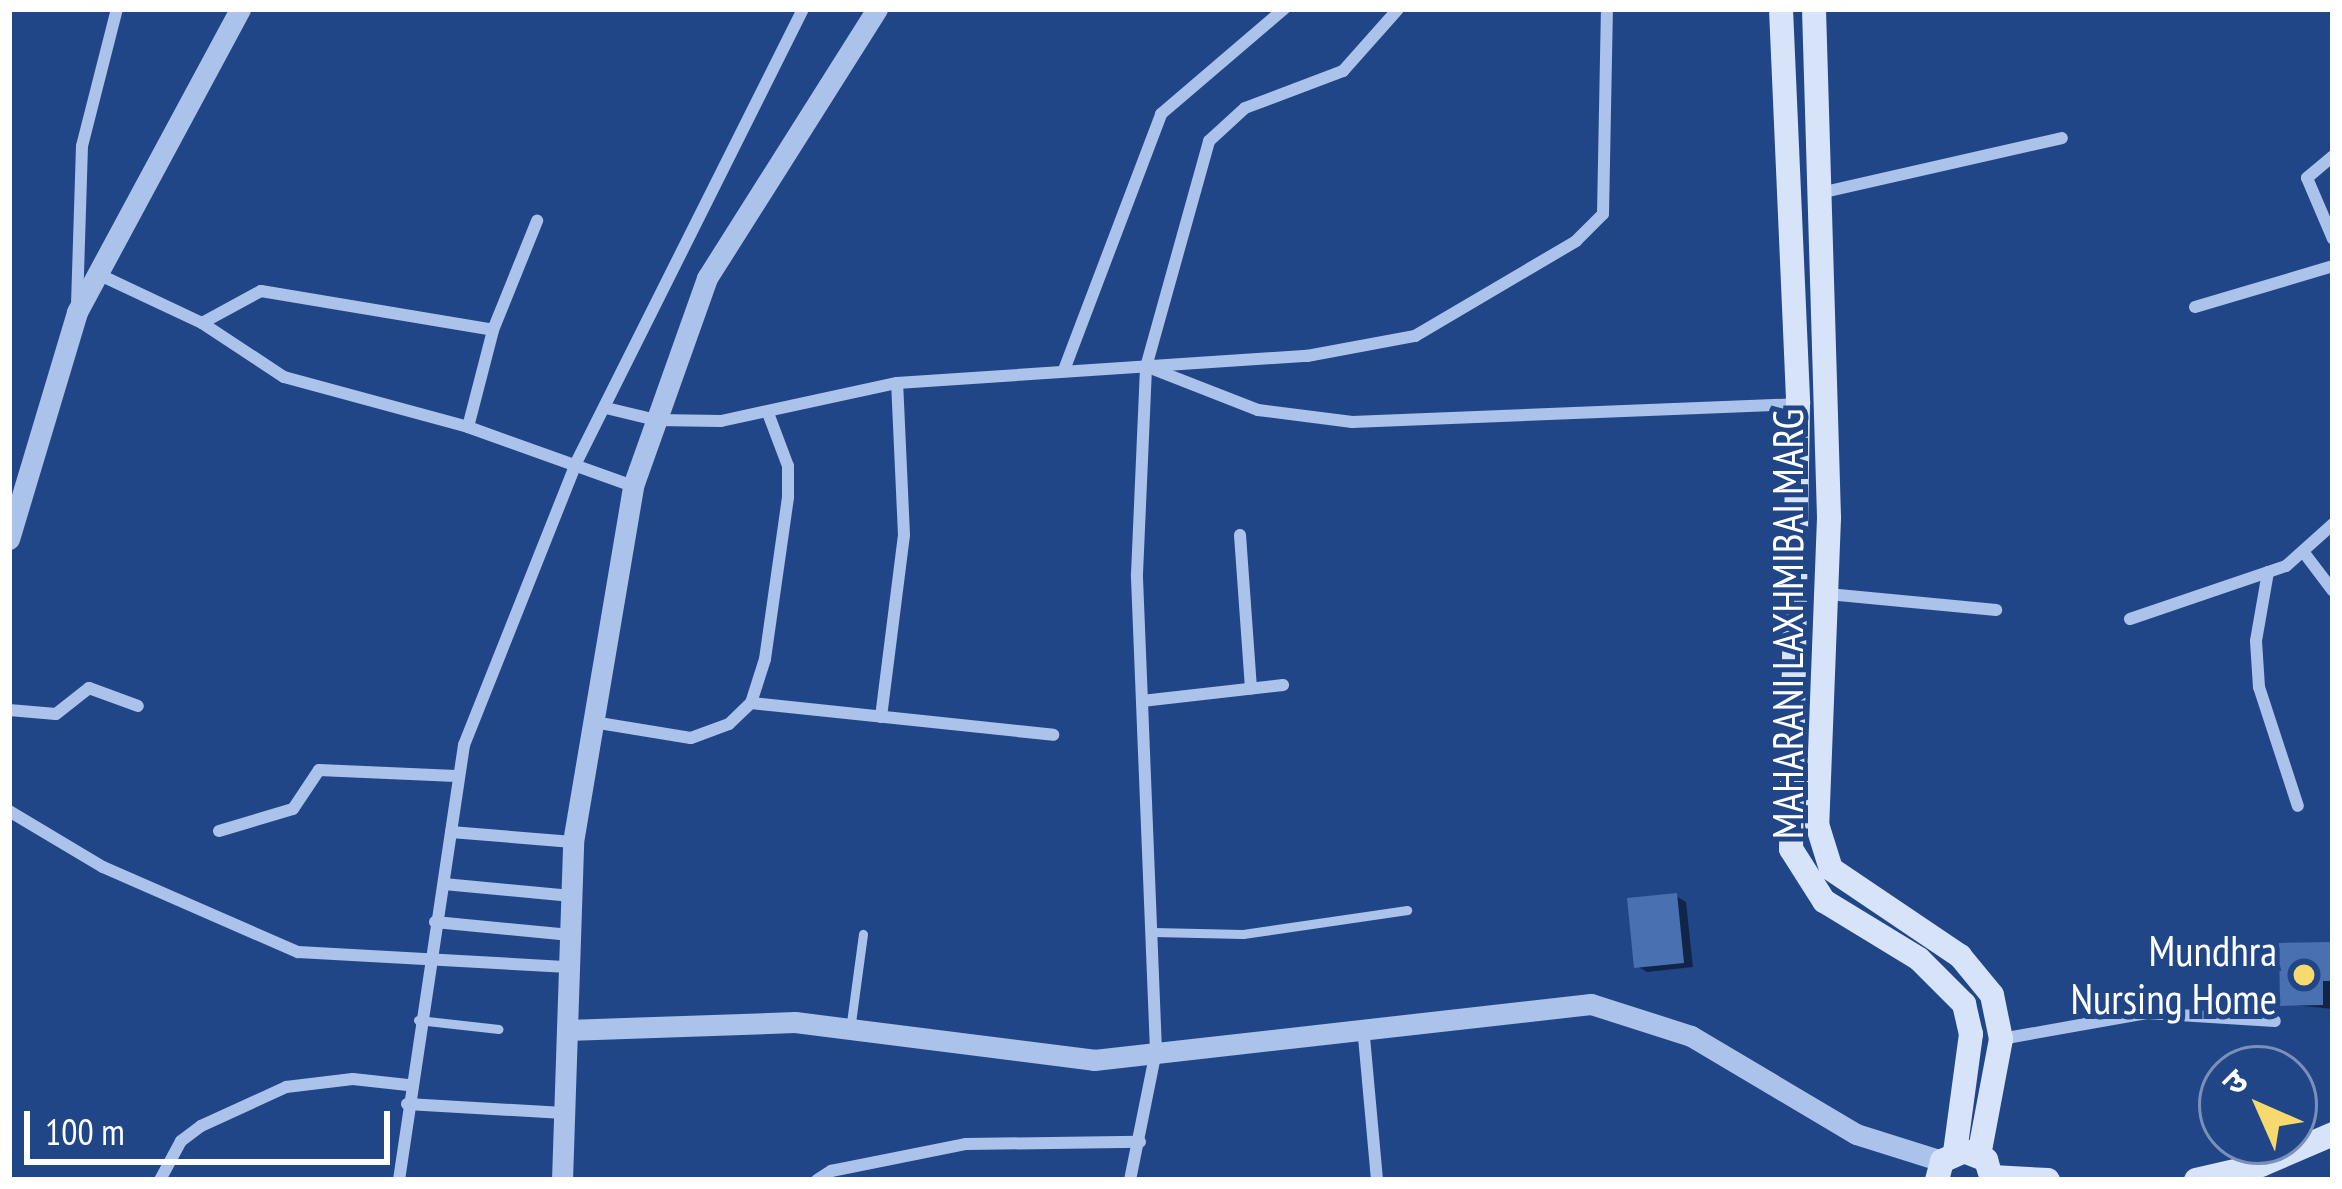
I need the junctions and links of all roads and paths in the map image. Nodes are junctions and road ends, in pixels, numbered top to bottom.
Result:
1 (117, 9) edge
2 (240, 9) edge
3 (803, 9) edge
4 (877, 9) edge
5 (1284, 9) edge
6 (1398, 9) edge
7 (1607, 9) edge
8 (1781, 9) edge
9 (1814, 9) edge
10 (2062, 138) dead end
11 (2333, 156) edge
12 (1820, 193) junction
13 (537, 220) dead end
14 (2333, 239) edge
15 (2333, 266) edge
16 (100, 274) junction
17 (2195, 307) dead end
18 (76, 312) junction
19 (202, 323) junction
20 (493, 330) junction
21 (1146, 367) junction
22 (1064, 370) junction
23 (897, 383) junction
24 (1798, 404) junction
25 (606, 408) junction
26 (768, 413) junction
27 (656, 420) junction
28 (468, 427) junction
29 (576, 464) junction
30 (633, 486) junction
31 (2333, 524) edge
32 (1240, 535) dead end
33 (9, 539) edge
34 (2305, 554) junction
35 (2268, 572) junction
36 (2333, 591) edge
37 (1828, 594) junction
38 (1996, 610) dead end
39 (2130, 619) dead end
40 (1282, 685) dead end
41 (1251, 689) junction
42 (1142, 701) junction
43 (751, 703) junction
44 (138, 706) dead end
45 (9, 710) edge
46 (881, 717) junction
47 (592, 722) junction
48 (1053, 735) dead end
49 (456, 776) junction
50 (2298, 806) dead end
51 (9, 811) edge
52 (219, 831) dead end
53 (452, 832) junction
54 (573, 842) junction
55 (444, 884) junction
56 (572, 896) junction
57 (1407, 910) dead end
58 (435, 922) junction
59 (1153, 932) junction
60 (862, 934) dead end
61 (570, 935) junction
62 (430, 956) junction
63 (569, 967) junction
64 (418, 1020) junction
65 (2276, 1022) dead end
66 (1363, 1025) junction
67 (498, 1028) dead end
68 (567, 1030) junction
69 (850, 1032) junction
70 (2001, 1039) junction
71 (1156, 1051) junction
72 (408, 1085) junction
73 (407, 1104) junction
74 (564, 1113) junction
75 (2333, 1134) edge
76 (1140, 1142) junction
77 (1966, 1168) edge
78 (2037, 1179) edge
79 (160, 1180) edge
80 (399, 1180) edge
81 (562, 1180) edge
82 (817, 1180) edge
83 (1130, 1180) edge
84 (1377, 1180) edge
85 (2196, 1180) edge

1 - 18 street
2 - 16 street
3 - 25 street
4 - 27 street
5 - 22 street
6 - 21 street
7 - 21 street
8 - 24 main road
9 - 12 main road, MAHARANI LAXHMIBAI MARG
10 - 12 street
11 - 14 street
12 - 37 main road, MAHARANI LAXHMIBAI MARG
13 - 20 street
15 - 17 street
16 - 18 street
16 - 19 street
18 - 33 street
19 - 20 street
19 - 28 street
20 - 28 street
21 - 22 street
21 - 24 street
21 - 42 street
22 - 23 street
23 - 26 street
23 - 46 street
24 - 77 main road
25 - 27 street
25 - 29 street
26 - 27 street
26 - 43 street
27 - 30 street
28 - 29 street
29 - 30 street
29 - 49 street
30 - 47 street
31 - 34 street
32 - 41 street
34 - 35 street
34 - 36 street
35 - 39 street
35 - 50 street
37 - 38 street
37 - 70 main road, MAHARANI LAXHMIBAI MARG
40 - 41 street
41 - 42 street
42 - 59 street
43 - 46 street
43 - 47 street
44 - 45 street
46 - 48 street
47 - 54 street
49 - 52 street
49 - 53 street
51 - 62 street
53 - 54 street
53 - 55 street
54 - 56 street
55 - 56 street
55 - 58 street
56 - 61 street
57 - 59 lane
58 - 61 street
58 - 62 street
59 - 71 street
60 - 69 lane
61 - 63 street
62 - 63 street
62 - 64 street
63 - 68 street
64 - 67 lane
64 - 72 street
65 - 70 street
66 - 71 street
66 - 77 street
66 - 84 street
68 - 69 street
68 - 74 street
69 - 71 street
70 - 77 main road, MAHARANI LAXHMIBAI MARG
71 - 76 street
72 - 73 street
72 - 79 street
73 - 74 street
73 - 80 street
74 - 81 street
75 - 85 main road
76 - 82 street
76 - 83 street
77 - 78 main road

